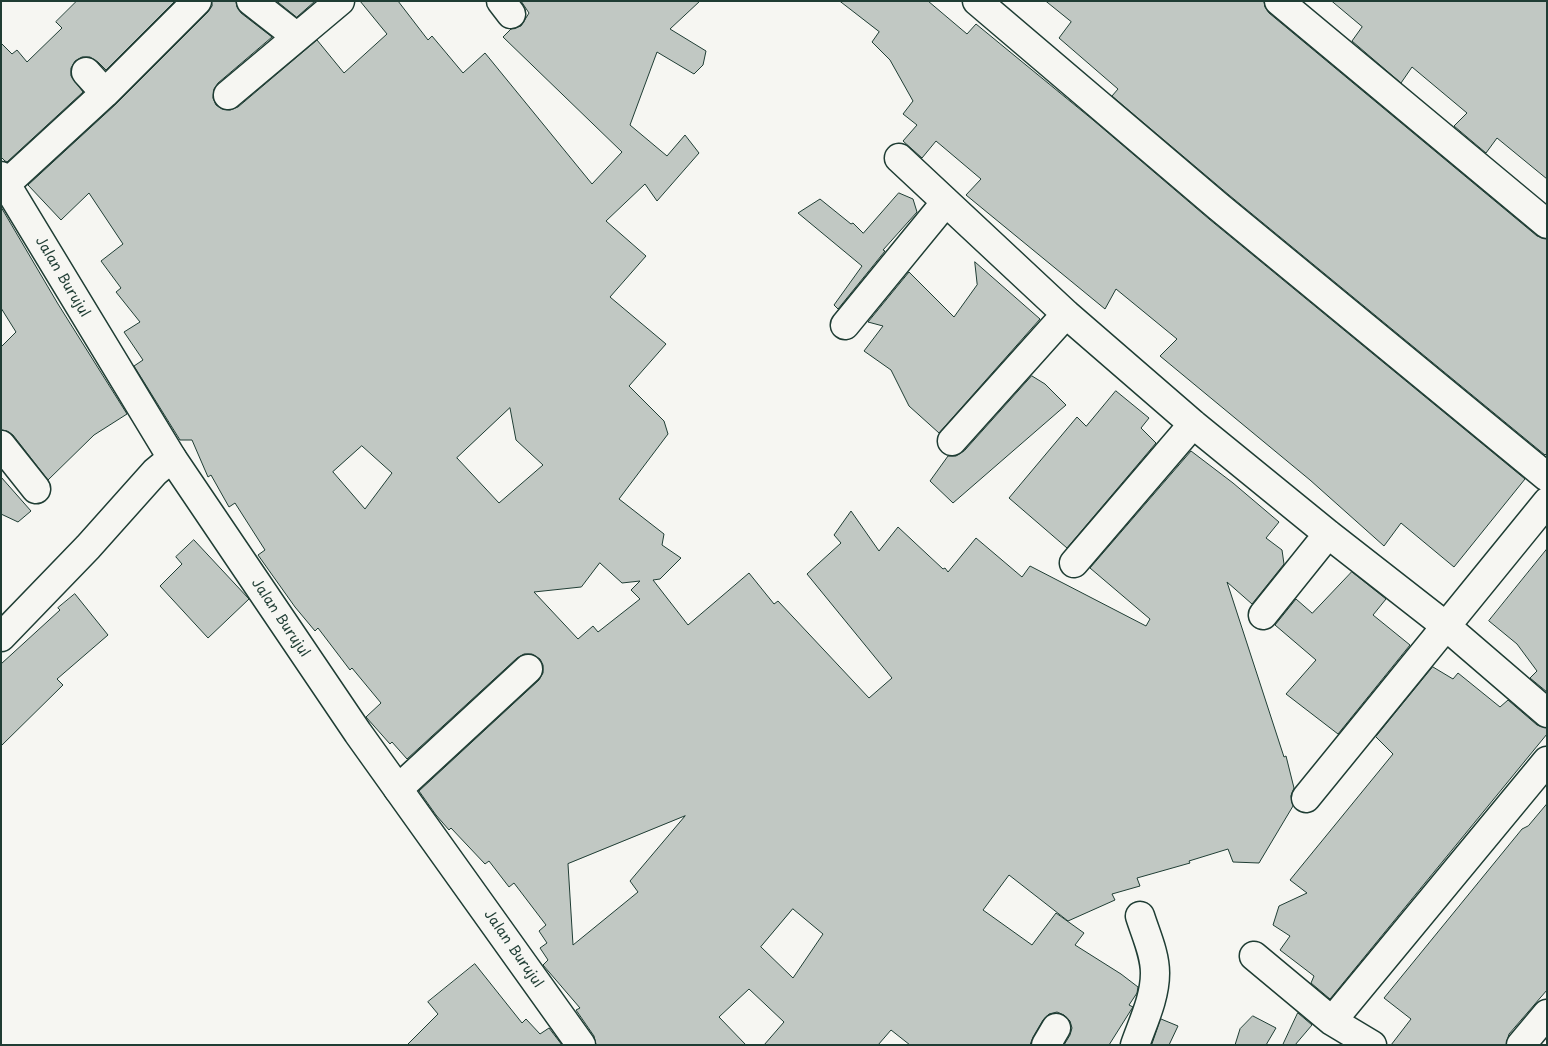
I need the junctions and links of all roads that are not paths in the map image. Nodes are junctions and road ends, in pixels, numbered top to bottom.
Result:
1 (197, 1) edge
2 (251, 1) edge
3 (340, 1) edge
4 (978, 1) edge
5 (1278, 1) edge
6 (297, 37) junction
7 (86, 72) dead end
8 (105, 93) junction
9 (228, 94) dead end
10 (898, 158) dead end
11 (4, 180) edge
12 (946, 203) junction
13 (1547, 224) edge
14 (1066, 314) junction
15 (844, 325) dead end
16 (1193, 424) junction
17 (952, 441) dead end
18 (1, 446) edge
19 (172, 458) junction
20 (1547, 477) edge
21 (36, 489) dead end
22 (1547, 502) edge
23 (1328, 534) junction
24 (1074, 563) dead end
25 (1263, 615) dead end
26 (1447, 627) junction
27 (1, 637) edge
28 (528, 669) dead end
29 (1547, 713) edge
30 (1547, 761) edge
31 (398, 789) junction
32 (1306, 798) dead end
33 (1140, 916) dead end
34 (1254, 956) dead end
35 (1547, 1014) edge
36 (1332, 1021) junction
37 (575, 1043) edge
38 (1135, 1045) edge
39 (1372, 1045) edge
40 (1522, 1045) edge

1 - 8 street
2 - 6 street
3 - 6 street
4 - 20 street
5 - 13 street
6 - 9 street
7 - 8 street
8 - 11 street
10 - 12 street
11 - 19 street, Jalan Burujul
12 - 14 street
12 - 15 street
14 - 16 street
14 - 17 street
16 - 23 street
16 - 24 street
18 - 21 street
19 - 27 street
19 - 31 street, Jalan Burujul
22 - 26 street
23 - 25 street
23 - 26 street
26 - 29 street
26 - 32 street
28 - 31 street
30 - 36 street
31 - 37 street, Jalan Burujul
33 - 38 street
34 - 36 street
35 - 40 street
36 - 39 street

